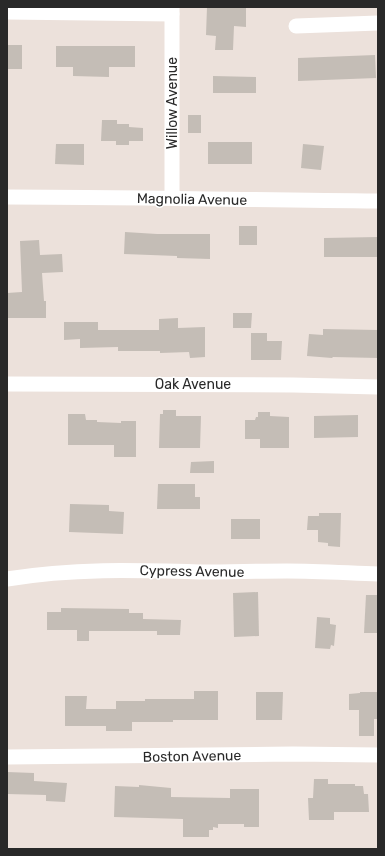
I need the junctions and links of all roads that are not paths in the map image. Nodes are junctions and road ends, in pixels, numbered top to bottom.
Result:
1 (172, 11) edge
2 (7, 12) edge
3 (378, 23) edge
4 (296, 26) dead end
5 (7, 197) edge
6 (172, 198) junction
7 (378, 201) edge
8 (7, 384) edge
9 (378, 387) edge
10 (378, 574) edge
11 (7, 579) edge
12 (378, 755) edge
13 (7, 757) edge

1 - 2 street
1 - 6 street, Willow Avenue
3 - 4 street
5 - 6 street, Magnolia Avenue
6 - 7 street, Magnolia Avenue
8 - 9 street, Oak Avenue
10 - 11 street, Cypress Avenue
12 - 13 street, Boston Avenue

